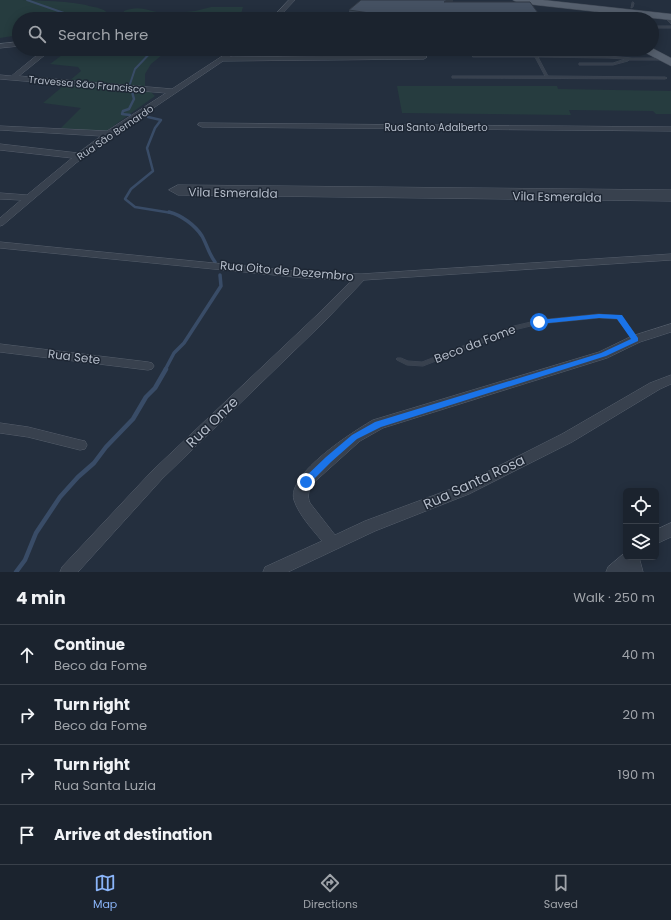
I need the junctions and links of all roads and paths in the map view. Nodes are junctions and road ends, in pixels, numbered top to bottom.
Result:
1 (292, 0) edge
2 (518, 0) edge
3 (599, 0) edge
4 (535, 2) junction
5 (360, 7) edge
6 (281, 12) edge
7 (353, 12) edge
8 (570, 12) edge
9 (618, 12) edge
10 (624, 12) edge
11 (659, 27) edge
12 (671, 28) edge
13 (12, 45) edge
14 (0, 46) edge
15 (659, 53) edge
16 (39, 56) edge
17 (228, 56) edge
18 (474, 56) dead end
19 (536, 56) junction
20 (659, 56) edge
21 (424, 57) dead end
22 (224, 59) junction
23 (632, 59) junction
24 (668, 60) edge
25 (580, 64) dead end
26 (7, 77) edge
27 (453, 77) dead end
28 (547, 77) junction
29 (665, 78) dead end
30 (0, 82) edge
31 (174, 92) junction
32 (202, 125) dead end
33 (0, 128) edge
34 (671, 129) edge
35 (109, 134) junction
36 (0, 147) edge
37 (79, 156) junction
38 (529, 194) junction
39 (0, 196) edge
40 (669, 196) edge
41 (28, 198) junction
42 (0, 223) edge
43 (0, 245) edge
44 (671, 257) edge
45 (360, 277) junction
46 (671, 328) edge
47 (636, 340) junction
48 (0, 348) edge
49 (399, 360) dead end
50 (148, 366) dead end
51 (671, 379) edge
52 (0, 428) edge
53 (80, 445) dead end
54 (671, 530) edge
55 (659, 536) edge
56 (332, 543) junction
57 (632, 562) edge
58 (68, 572) edge
59 (271, 572) edge
60 (614, 572) edge

1 - 6 street
2 - 4 main road
3 - 10 main road
4 - 8 main road
4 - 9 main road
5 - 7 lane
11 - 12 lane
13 - 14 street
15 - 24 main road
16 - 26 street
17 - 22 street, Rua São Bernardo
18 - 19 lane
19 - 23 lane
19 - 28 lane
20 - 24 main road
21 - 22 street
22 - 31 street, Rua São Bernardo
23 - 24 lane
23 - 25 lane
26 - 30 street
26 - 31 street, Travessa São Francisco
27 - 28 lane
28 - 29 lane
31 - 35 street, Rua São Bernardo
32 - 34 street, Rua Santo Adalberto
33 - 35 street
35 - 37 street, Rua São Bernardo
36 - 37 street
37 - 41 street, Rua São Bernardo
38 - 38 street, Vila Esmeralda
38 - 40 street, Vila Esmeralda
39 - 41 street
41 - 42 street, Rua São Bernardo
43 - 45 street, Rua Oito de Dezembro
44 - 45 street, Rua Oito de Dezembro
45 - 58 street, Rua Onze
46 - 47 street
47 - 49 lane, Beco da Fome
47 - 56 street
48 - 50 street, Rua Sete
51 - 56 street, Rua Santa Rosa
52 - 53 street
54 - 55 street
56 - 59 street, Rua Santa Rosa
57 - 60 street

